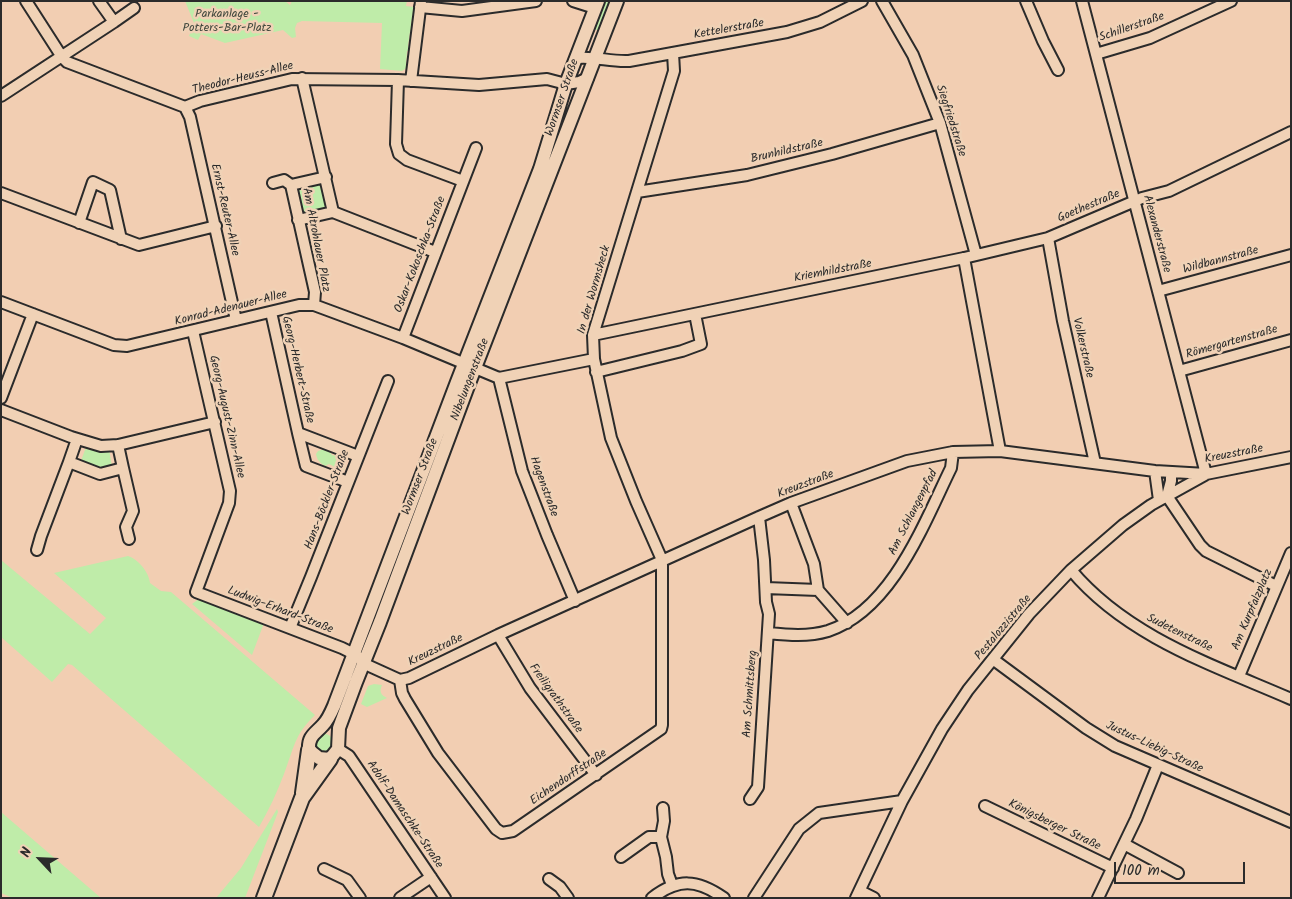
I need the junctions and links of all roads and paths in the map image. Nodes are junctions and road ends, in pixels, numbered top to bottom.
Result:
1 (26, 1) edge
2 (99, 1) edge
3 (536, 1) edge
4 (573, 1) edge
5 (617, 1) edge
6 (862, 1) edge
7 (882, 1) edge
8 (1026, 1) edge
9 (1082, 1) edge
10 (1231, 1) edge
11 (420, 4) edge
12 (597, 5) edge
13 (134, 8) dead end
14 (114, 22) junction
15 (583, 41) junction
16 (673, 53) junction
17 (1096, 54) junction
18 (62, 57) junction
19 (596, 57) junction
20 (576, 58) junction
21 (1058, 70) dead end
22 (302, 78) junction
23 (588, 78) junction
24 (398, 80) junction
25 (411, 81) junction
26 (566, 84) junction
27 (1, 96) edge
28 (578, 103) junction
29 (185, 107) junction
30 (940, 123) junction
31 (1291, 132) edge
32 (476, 148) dead end
33 (326, 177) junction
34 (463, 181) junction
35 (273, 183) dead end
36 (290, 185) junction
37 (637, 192) junction
38 (1, 193) edge
39 (1135, 201) junction
40 (333, 212) junction
41 (298, 220) junction
42 (79, 223) junction
43 (216, 226) junction
44 (1048, 238) junction
45 (121, 239) junction
46 (435, 252) junction
47 (1291, 255) edge
48 (976, 256) junction
49 (964, 258) junction
50 (1158, 290) junction
51 (1, 302) edge
52 (314, 305) junction
53 (271, 312) junction
54 (33, 314) junction
55 (695, 314) junction
56 (236, 320) junction
57 (193, 331) junction
58 (593, 335) junction
59 (403, 338) junction
60 (1291, 340) edge
61 (594, 359) junction
62 (470, 366) junction
63 (1179, 371) junction
64 (596, 372) junction
65 (499, 378) junction
66 (388, 380) dead end
67 (1, 398) edge
68 (1, 410) edge
69 (215, 422) junction
70 (298, 433) junction
71 (77, 439) junction
72 (118, 445) junction
73 (1000, 451) junction
74 (953, 452) junction
75 (358, 456) junction
76 (1291, 457) edge
77 (69, 462) junction
78 (1095, 463) junction
79 (123, 468) junction
80 (1155, 471) junction
81 (1171, 472) junction
82 (1206, 474) junction
83 (348, 482) junction
84 (1163, 498) junction
85 (791, 503) junction
86 (759, 517) junction
87 (129, 539) dead end
88 (37, 550) dead end
89 (1290, 557) edge
90 (662, 560) junction
91 (1070, 570) junction
92 (1276, 586) junction
93 (766, 588) junction
94 (818, 590) junction
95 (196, 592) joint
96 (575, 601) junction
97 (847, 623) junction
98 (290, 628) junction
99 (768, 634) junction
100 (498, 635) junction
101 (354, 654) junction
102 (994, 660) junction
103 (364, 663) junction
104 (1238, 676) junction
105 (400, 680) junction
106 (1291, 699) edge
107 (318, 730) junction
108 (336, 749) junction
109 (309, 750) junction
110 (1158, 765) junction
111 (596, 775) junction
112 (302, 798) junction
113 (750, 799) dead end
114 (902, 801) junction
115 (985, 806) dead end
116 (663, 808) dead end
117 (1291, 822) edge
118 (661, 837) junction
119 (1124, 844) junction
120 (621, 857) dead end
121 (1113, 868) junction
122 (324, 869) dead end
123 (1178, 873) dead end
124 (430, 877) junction
125 (549, 879) dead end
126 (672, 885) junction
127 (858, 894) edge
128 (264, 898) edge
129 (360, 898) edge
130 (400, 898) edge
131 (445, 898) edge
132 (568, 898) edge
133 (652, 898) edge
134 (724, 898) edge
135 (754, 898) edge
136 (874, 898) edge
137 (1098, 898) edge

1 - 18 street, Theodor-Heuss-Allee
2 - 14 street
3 - 11 street
4 - 12 street
5 - 19 street, Nibelungenstraße
6 - 16 street, Kettelerstraße
7 - 30 street, Siegfriedstraße
8 - 21 street
9 - 17 street, Alexanderstraße
10 - 17 street, Schillerstraße
11 - 25 street
12 - 15 street, Wormser Straße
13 - 14 street
14 - 18 street
15 - 19 street
15 - 20 street, Wormser Straße
16 - 19 street, Kettelerstraße
16 - 37 street, In der Wormsheck
17 - 39 street, Alexanderstraße
18 - 27 street
18 - 29 street, Theodor-Heuss-Allee
19 - 20 street, Kettelerstraße
19 - 23 street, Nibelungenstraße
20 - 26 street, Wormser Straße
22 - 24 street, Theodor-Heuss-Allee
22 - 29 street, Theodor-Heuss-Allee
22 - 33 street, Am Altrohlauer Platz
23 - 26 street
23 - 28 street, Nibelungenstraße
24 - 25 street, Theodor-Heuss-Allee
24 - 34 street
25 - 26 street, Theodor-Heuss-Allee
26 - 28 street
26 - 62 street, Wormser Straße
28 - 62 street, Nibelungenstraße
29 - 43 street, Ernst-Reuter-Allee
30 - 37 street, Brunhildstraße
30 - 48 street, Siegfriedstraße
31 - 39 street, Goethestraße
32 - 34 street, Oskar-Kokoschka-Straße
33 - 36 street, Am Altrohlauer Platz
33 - 40 street, Am Altrohlauer Platz
34 - 46 street, Oskar-Kokoschka-Straße
35 - 36 street
36 - 41 street, Am Altrohlauer Platz
37 - 58 street, In der Wormsheck
38 - 42 street
39 - 44 street, Goethestraße
39 - 50 street, Alexanderstraße
40 - 41 street
40 - 46 street
41 - 52 street, Am Altrohlauer Platz
42 - 45 street
42 - 45 street
43 - 45 street
43 - 56 street, Ernst-Reuter-Allee
44 - 48 street, Goethestraße
44 - 78 street, Volkerstraße
46 - 59 street, Oskar-Kokoschka-Straße
47 - 50 street, Wildbannstraße
48 - 49 street, Kriemhildstraße
49 - 55 street, Kriemhildstraße
49 - 73 street
50 - 63 street, Alexanderstraße
51 - 54 street, Konrad-Adenauer-Allee
52 - 53 street, Konrad-Adenauer-Allee
52 - 59 street, Konrad-Adenauer-Allee
53 - 56 street, Konrad-Adenauer-Allee
53 - 70 street, Georg-Herbert-Straße
54 - 57 street, Konrad-Adenauer-Allee
54 - 67 street
55 - 58 street, Kriemhildstraße
55 - 64 street
56 - 57 street, Konrad-Adenauer-Allee
57 - 69 street, Georg-August-Zinn-Allee
58 - 61 street, In der Wormsheck
59 - 62 street, Konrad-Adenauer-Allee
60 - 63 street, Römergartenstraße
61 - 64 street, In der Wormsheck
61 - 65 street
62 - 65 street
62 - 101 street, Wormser Straße
62 - 103 street, Nibelungenstraße
63 - 82 street, Alexanderstraße
64 - 90 street, In der Wormsheck
65 - 96 street, Hagenstraße
66 - 75 street, Hans-Böckler-Straße
68 - 71 street
69 - 72 street
69 - 95 street, Georg-August-Zinn-Allee
70 - 75 street, Georg-Herbert-Straße
70 - 83 street, Georg-Herbert-Straße
71 - 72 street
71 - 77 street
72 - 79 street
73 - 74 street, Kreuzstraße
73 - 78 street, Kreuzstraße
74 - 85 street, Kreuzstraße
74 - 97 street, Am Schlangenpfad
75 - 83 street, Hans-Böckler-Straße
76 - 82 street, Kreuzstraße
77 - 79 street
77 - 88 street
78 - 80 street, Kreuzstraße
79 - 87 street
80 - 81 street, Kreuzstraße
80 - 84 street
81 - 82 street, Kreuzstraße
81 - 84 street
82 - 84 street, Pestalozzistraße
83 - 98 street, Hans-Böckler-Straße
84 - 91 street, Pestalozzistraße
84 - 92 street
85 - 86 street, Kreuzstraße
85 - 94 street
86 - 90 street, Kreuzstraße
86 - 93 street, Am Schmittsberg
89 - 92 street, Am Kurpfalzplatz
90 - 96 street, Kreuzstraße
90 - 111 street, Eichendorffstraße
91 - 102 street, Pestalozzistraße
91 - 104 street, Sudetenstraße
92 - 104 street, Am Kurpfalzplatz
93 - 94 street
93 - 99 street, Am Schmittsberg
94 - 97 street
95 - 98 street, Ludwig-Erhard-Straße
96 - 100 street, Kreuzstraße
97 - 99 street, Am Schlangenpfad
98 - 101 street, Ludwig-Erhard-Straße
99 - 113 street, Am Schmittsberg
100 - 105 street, Kreuzstraße
100 - 111 street, Freiligrathstraße
101 - 103 street, Ludwig-Erhard-Straße
101 - 107 street, Wormser Straße
102 - 110 street, Justus-Liebig-Straße
102 - 114 street, Pestalozzistraße
103 - 105 street, Kreuzstraße
103 - 108 street, Nibelungenstraße
104 - 106 street, Sudetenstraße
105 - 111 street, Eichendorffstraße
107 - 108 street
107 - 109 street, Wormser Straße
108 - 109 street
108 - 112 main road
108 - 124 street, Adolf-Damaschke-Straße
109 - 112 main road
110 - 117 street, Justus-Liebig-Straße
110 - 119 street
112 - 128 main road
114 - 127 street, Pestalozzistraße
114 - 135 street
115 - 121 street, Königsberger Straße
116 - 118 street
118 - 120 street
118 - 126 street
119 - 121 street
119 - 123 street
121 - 137 street
122 - 129 street
124 - 130 street
124 - 131 street, Adolf-Damaschke-Straße
125 - 132 street
126 - 133 street
126 - 134 street
127 - 136 street

